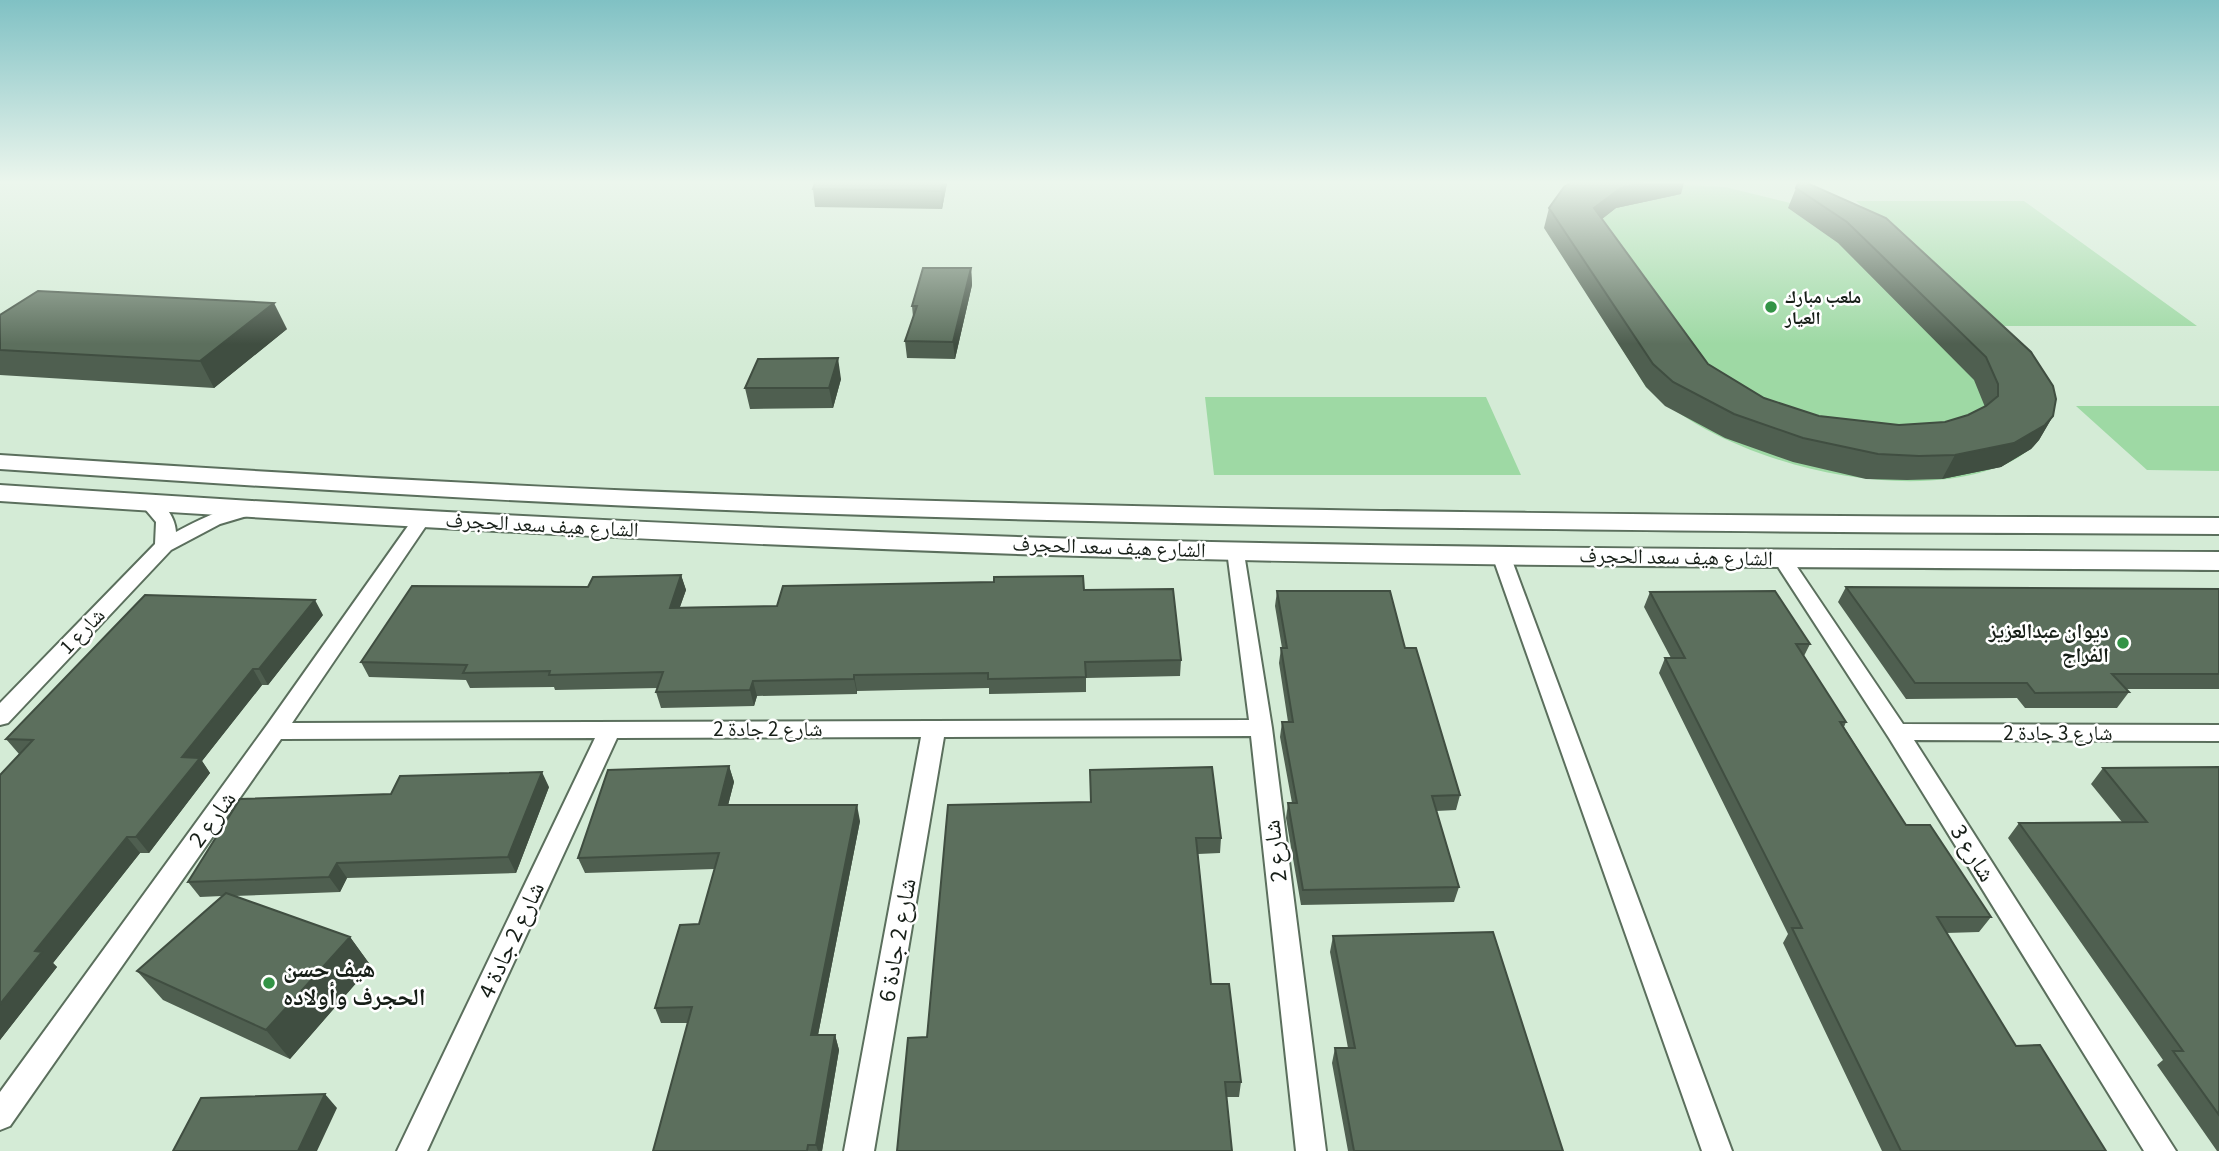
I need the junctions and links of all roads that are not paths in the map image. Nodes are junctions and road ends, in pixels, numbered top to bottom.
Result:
1 (0, 462) edge
2 (0, 493) edge
3 (149, 503) junction
4 (804, 504) junction
5 (870, 506) junction
6 (251, 509) junction
7 (421, 520) junction
8 (2130, 525) junction
9 (2214, 526) edge
10 (794, 537) junction
11 (854, 539) junction
12 (164, 546) junction
13 (1236, 551) junction
14 (1501, 555) junction
15 (2219, 555) edge
16 (1782, 559) junction
17 (2168, 561) junction
18 (2219, 561) edge
19 (0, 717) edge
20 (1261, 728) junction
21 (610, 729) junction
22 (934, 729) junction
23 (275, 731) junction
24 (1897, 732) junction
25 (2219, 733) edge
26 (0, 1116) edge
27 (412, 1151) edge
28 (859, 1151) edge
29 (1311, 1151) edge
30 (1717, 1151) edge
31 (2161, 1151) edge

1 - 4 street, الشارع هيف سعد الحجرف
2 - 3 street, الشارع هيف سعد الحجرف
3 - 6 street, الشارع هيف سعد الحجرف
3 - 12 street
4 - 5 street, الشارع هيف سعد الحجرف
4 - 10 street
5 - 8 street, الشارع هيف سعد الحجرف
5 - 11 street
6 - 7 street, الشارع هيف سعد الحجرف
6 - 12 street, شارع 1
7 - 10 street, الشارع هيف سعد الحجرف
7 - 23 street, شارع 2
8 - 9 street, الشارع هيف سعد الحجرف
8 - 17 street
9 - 15 street
10 - 11 street, الشارع هيف سعد الحجرف
11 - 13 street, الشارع هيف سعد الحجرف
12 - 19 street, شارع 1
13 - 14 street, الشارع هيف سعد الحجرف
13 - 20 street, شارع 2
14 - 16 street, الشارع هيف سعد الحجرف
14 - 30 street
16 - 17 street, الشارع هيف سعد الحجرف
16 - 24 street, شارع 3
17 - 18 street, الشارع هيف سعد الحجرف
20 - 22 street, شارع 2 جادة 2
20 - 29 street, شارع 2
21 - 22 street, شارع 2 جادة 2
21 - 23 street, شارع 2 جادة 2
21 - 27 street, شارع 2 جادة 4
22 - 28 street, شارع 2 جادة 6
23 - 26 street, شارع 2
24 - 25 street, شارع 3 جادة 2
24 - 31 street, شارع 3

